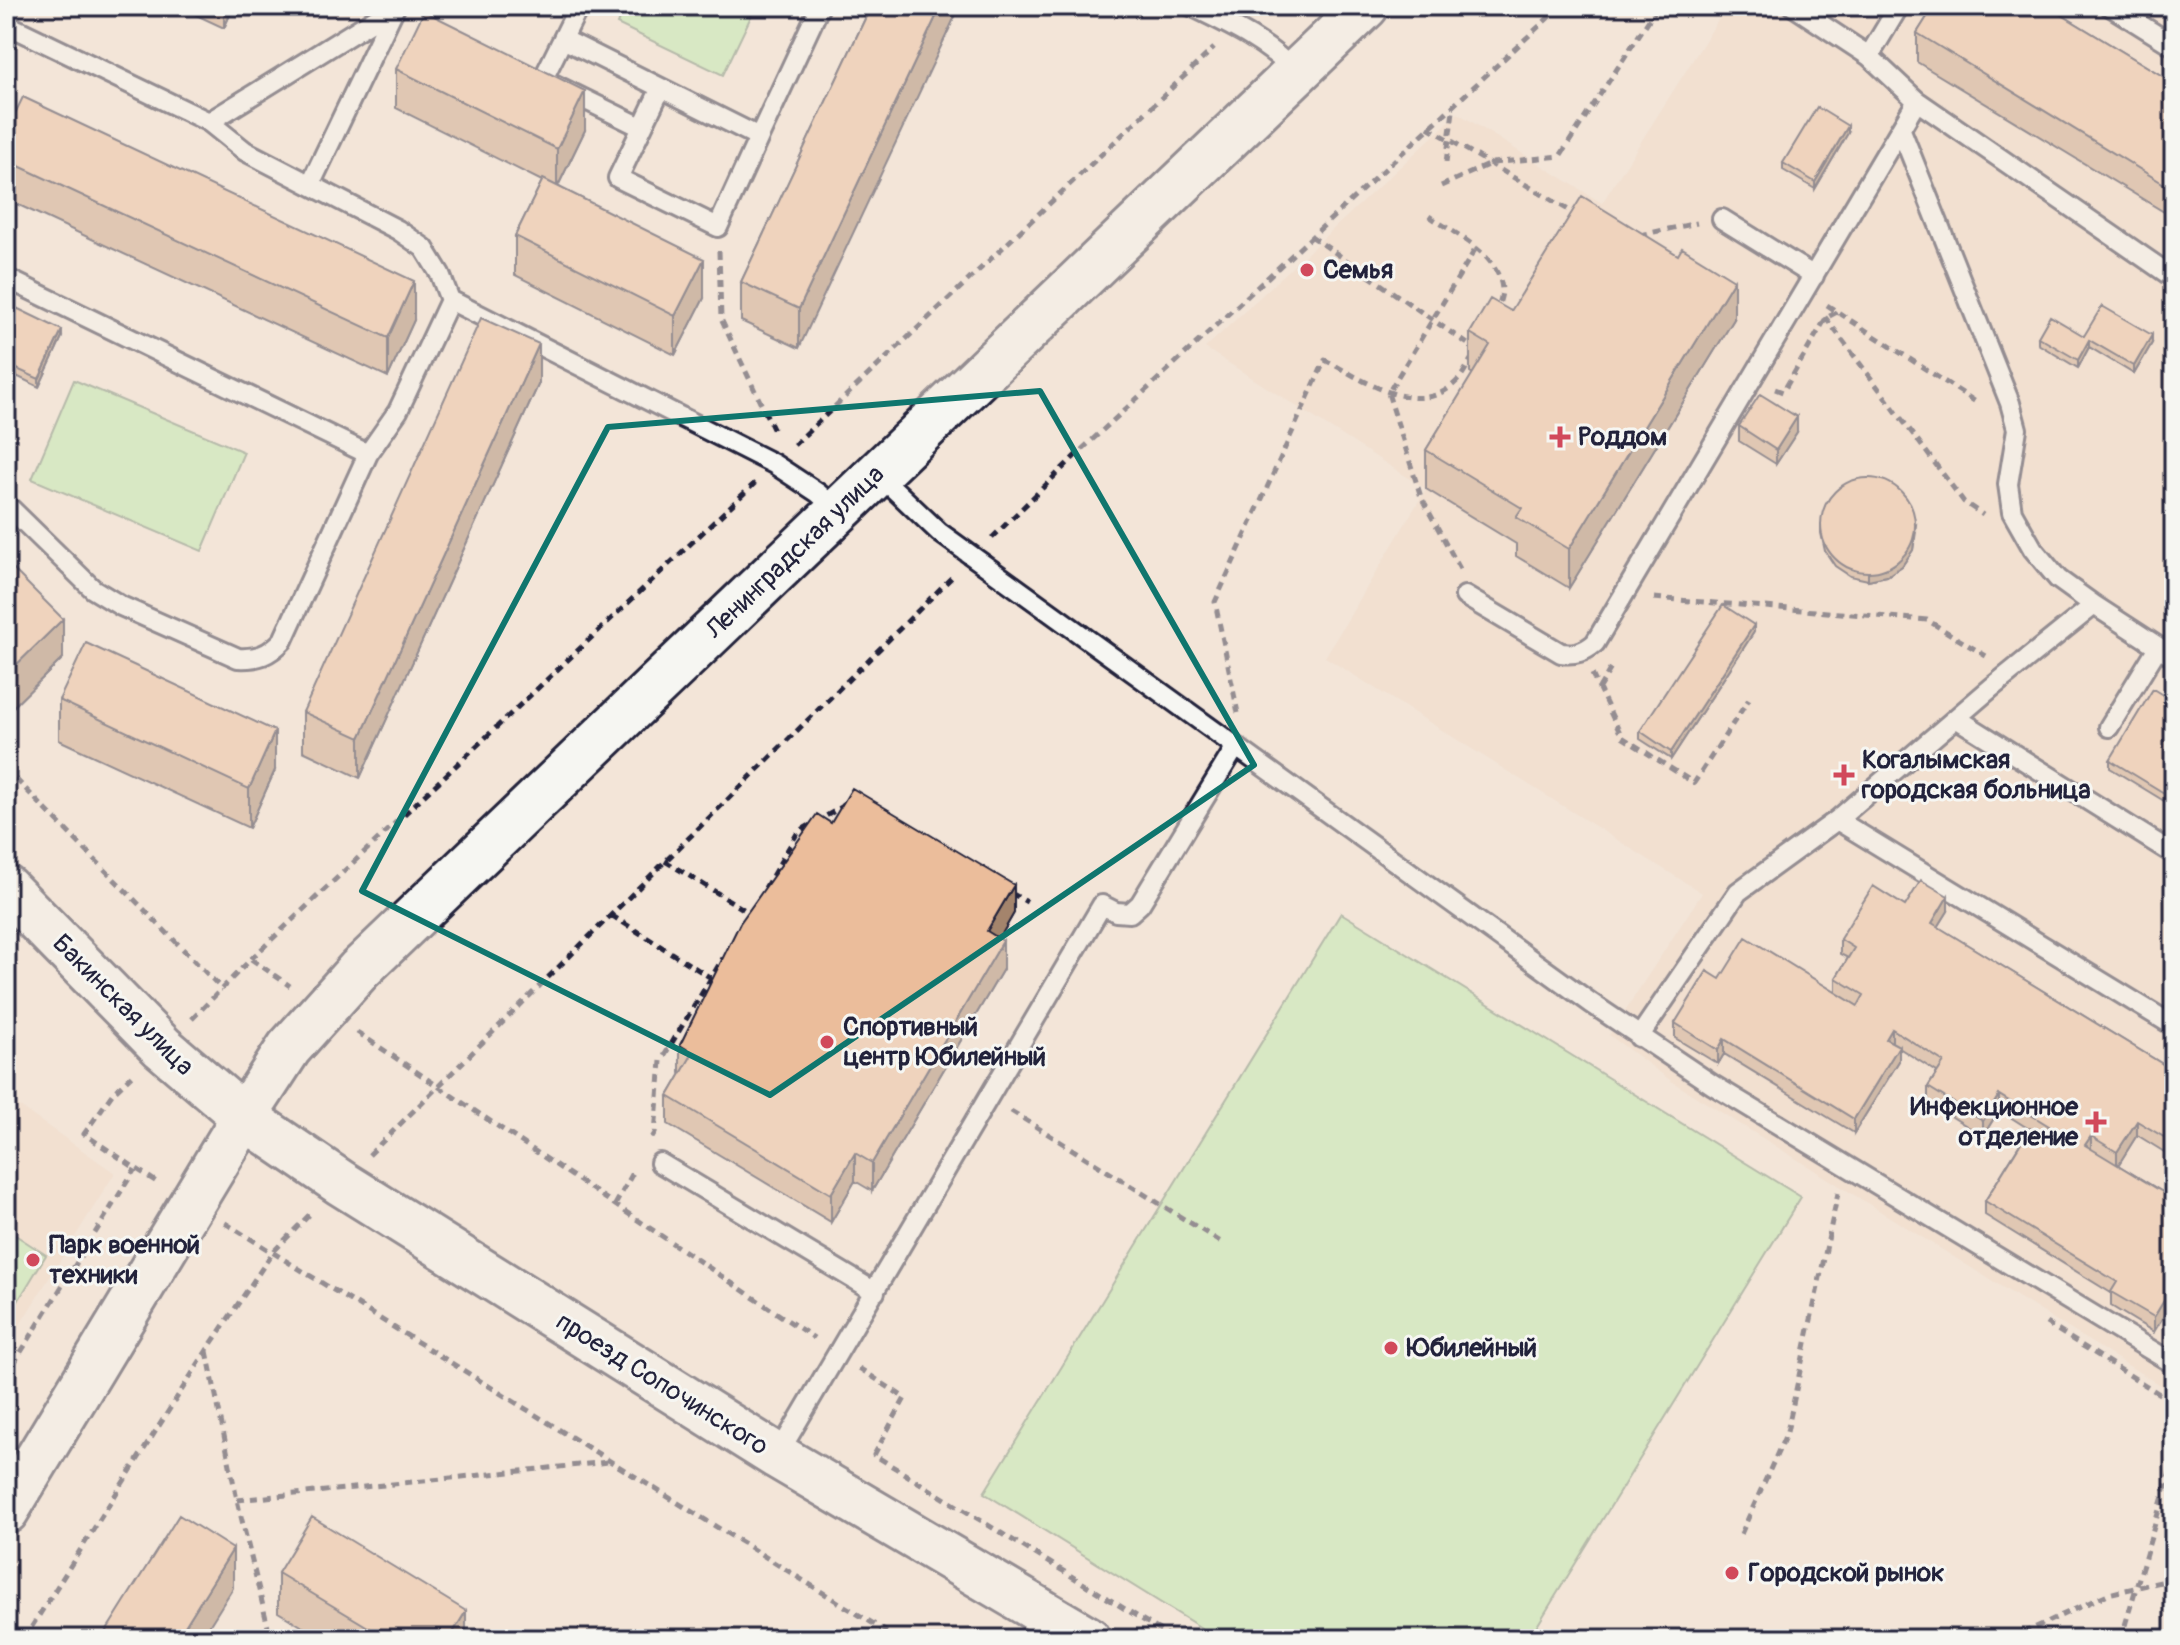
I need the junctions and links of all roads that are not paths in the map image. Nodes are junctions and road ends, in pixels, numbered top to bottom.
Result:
1 (395, 6) edge
2 (579, 6) edge
3 (820, 6) edge
4 (1191, 6) edge
5 (1366, 6) edge
6 (1793, 6) edge
7 (1899, 6) edge
8 (2110, 6) edge
9 (6, 24) edge
10 (563, 39) junction
11 (2174, 46) edge
12 (1869, 56) junction
13 (1296, 73) junction
14 (661, 88) junction
15 (1917, 101) junction
16 (209, 122) junction
17 (641, 127) junction
18 (1901, 130) junction
19 (759, 137) junction
20 (311, 183) junction
21 (1715, 224) road end
22 (6, 278) edge
23 (2174, 278) edge
24 (1810, 284) junction
25 (450, 300) junction
26 (368, 454) junction
27 (877, 473) junction
28 (6, 504) edge
29 (838, 511) junction
30 (1465, 596) dead end
31 (2094, 605) junction
32 (2166, 652) edge
33 (1956, 718) junction
34 (2109, 727) dead end
35 (1229, 744) junction
36 (1837, 820) junction
37 (2174, 854) edge
38 (6, 888) edge
39 (2174, 1026) edge
40 (1639, 1037) junction
41 (244, 1117) junction
42 (660, 1163) dead end
43 (875, 1292) junction
44 (2174, 1364) edge
45 (777, 1456) junction
46 (6, 1511) edge
47 (1088, 1639) edge

1 - 16 lane
1 - 20 lane
2 - 10 lane
3 - 19 lane
4 - 13 lane
5 - 13 street, Ленинградская улица
6 - 12 lane
7 - 12 lane
8 - 11 lane
9 - 16 lane
10 - 14 lane
10 - 17 lane
12 - 15 lane
13 - 27 street, Ленинградская улица
14 - 17 lane
14 - 19 lane
15 - 18 lane
15 - 23 lane
16 - 20 lane
17 - 19 lane
18 - 24 lane
18 - 31 lane
20 - 25 lane
21 - 24 lane
22 - 26 lane
24 - 30 lane
25 - 26 lane
25 - 29 lane
26 - 28 lane
27 - 29 street, Ленинградская улица
27 - 35 lane
29 - 41 street, Ленинградская улица
31 - 32 lane
31 - 33 lane
32 - 34 lane
33 - 36 lane
33 - 37 lane
35 - 40 lane
35 - 43 lane
36 - 39 lane
36 - 40 lane
38 - 41 street, Бакинская улица
40 - 44 lane
41 - 45 street, проезд Сопочинского
41 - 46 street, Ленинградская улица
42 - 43 lane
43 - 45 lane
45 - 47 street, проезд Сопочинского

